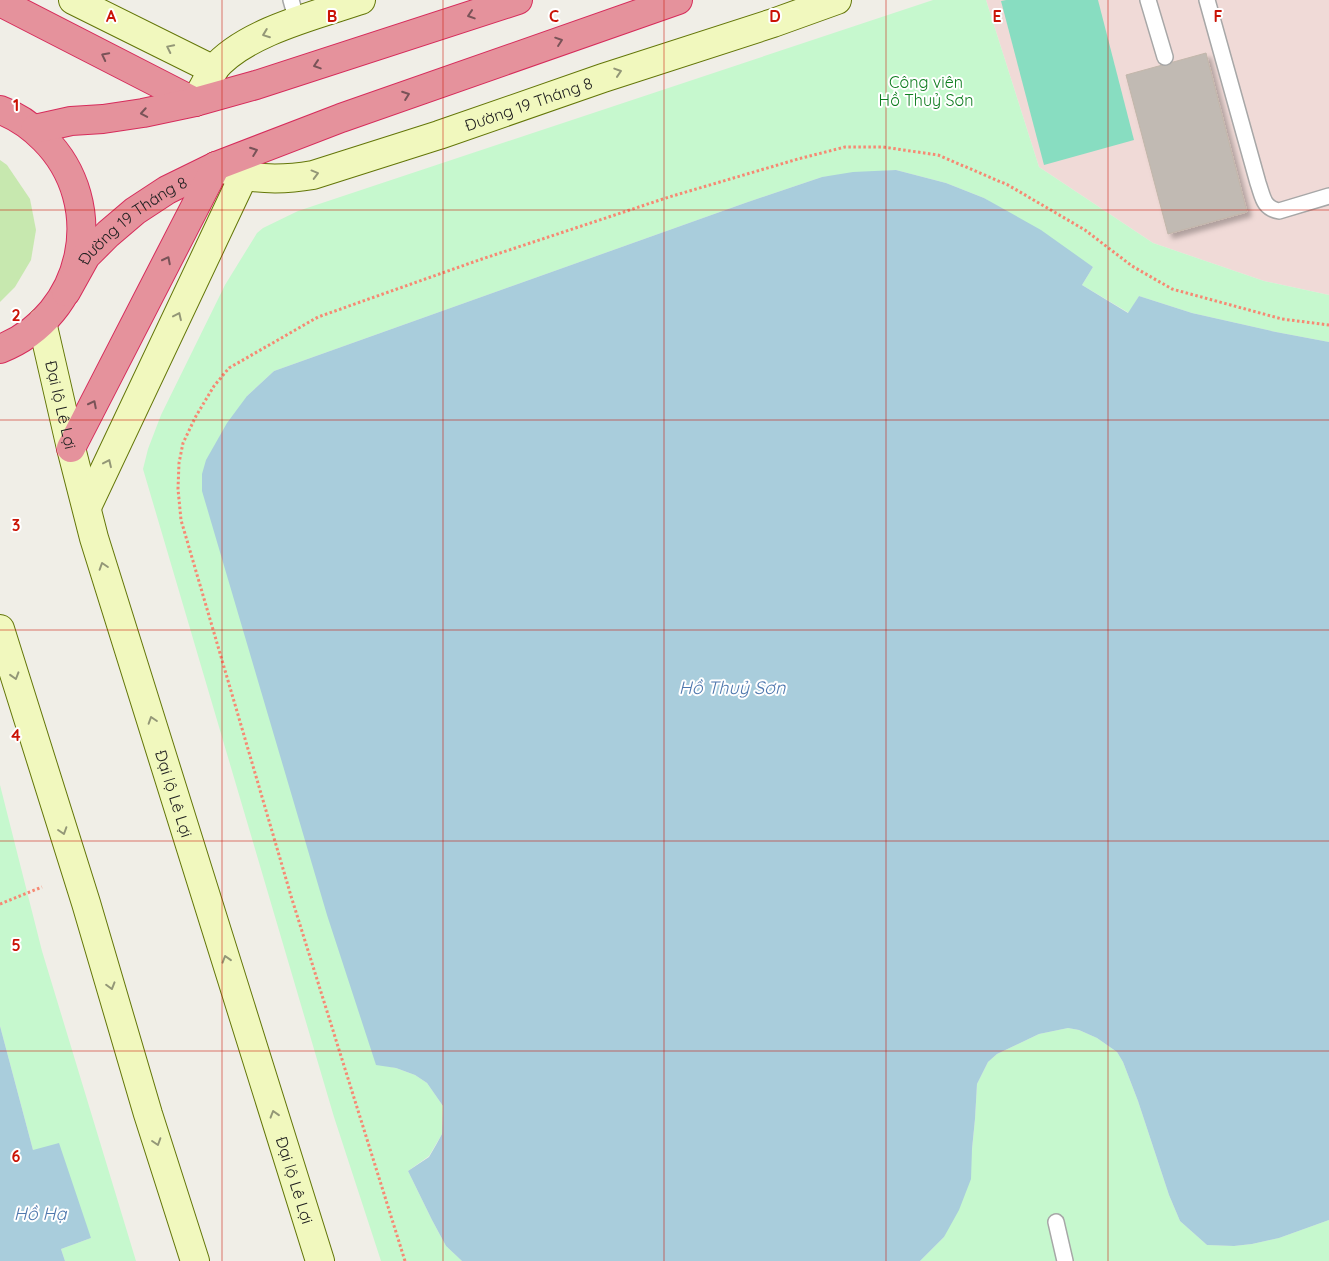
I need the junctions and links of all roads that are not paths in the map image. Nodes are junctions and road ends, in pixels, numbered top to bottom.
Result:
1 (73, 0) edge
2 (361, 0) edge
3 (518, 0) edge
4 (678, 0) edge
5 (838, 0) edge
6 (1207, 0) edge
7 (1150, 1) edge
8 (0, 2) edge
9 (294, 11) edge
10 (1166, 57) dead end
11 (214, 70) junction
12 (195, 102) junction
13 (0, 110) edge
14 (35, 129) junction
15 (216, 166) junction
16 (244, 175) junction
17 (1329, 196) edge
18 (66, 292) junction
19 (42, 322) junction
20 (0, 348) edge
21 (71, 448) junction
22 (87, 506) junction
23 (0, 629) edge
24 (1056, 1222) dead end
25 (195, 1261) edge
26 (320, 1261) edge
27 (1065, 1261) edge

11 -> 1 main road
2 - 9 main road
3 -> 12 highway
15 -> 4 highway, Đường 19 Tháng 8
16 -> 5 main road, Đường 19 Tháng 8
6 - 17 lane
7 - 10 lane
12 -> 8 highway
9 -> 11 main road
11 - 12 main road
12 -> 14 highway
13 - 14 highway
14 - 18 highway
15 - 16 main road, Đường 19 Tháng 8
15 - 18 highway, Đường 19 Tháng 8
21 -> 15 highway
22 -> 16 main road
18 - 19 highway
19 - 20 highway
19 - 21 main road, Đại lộ Lê Lợi
21 - 22 main road, Đại lộ Lê Lợi
26 -> 22 main road, Đại lộ Lê Lợi
23 -> 25 main road
24 - 27 lane

